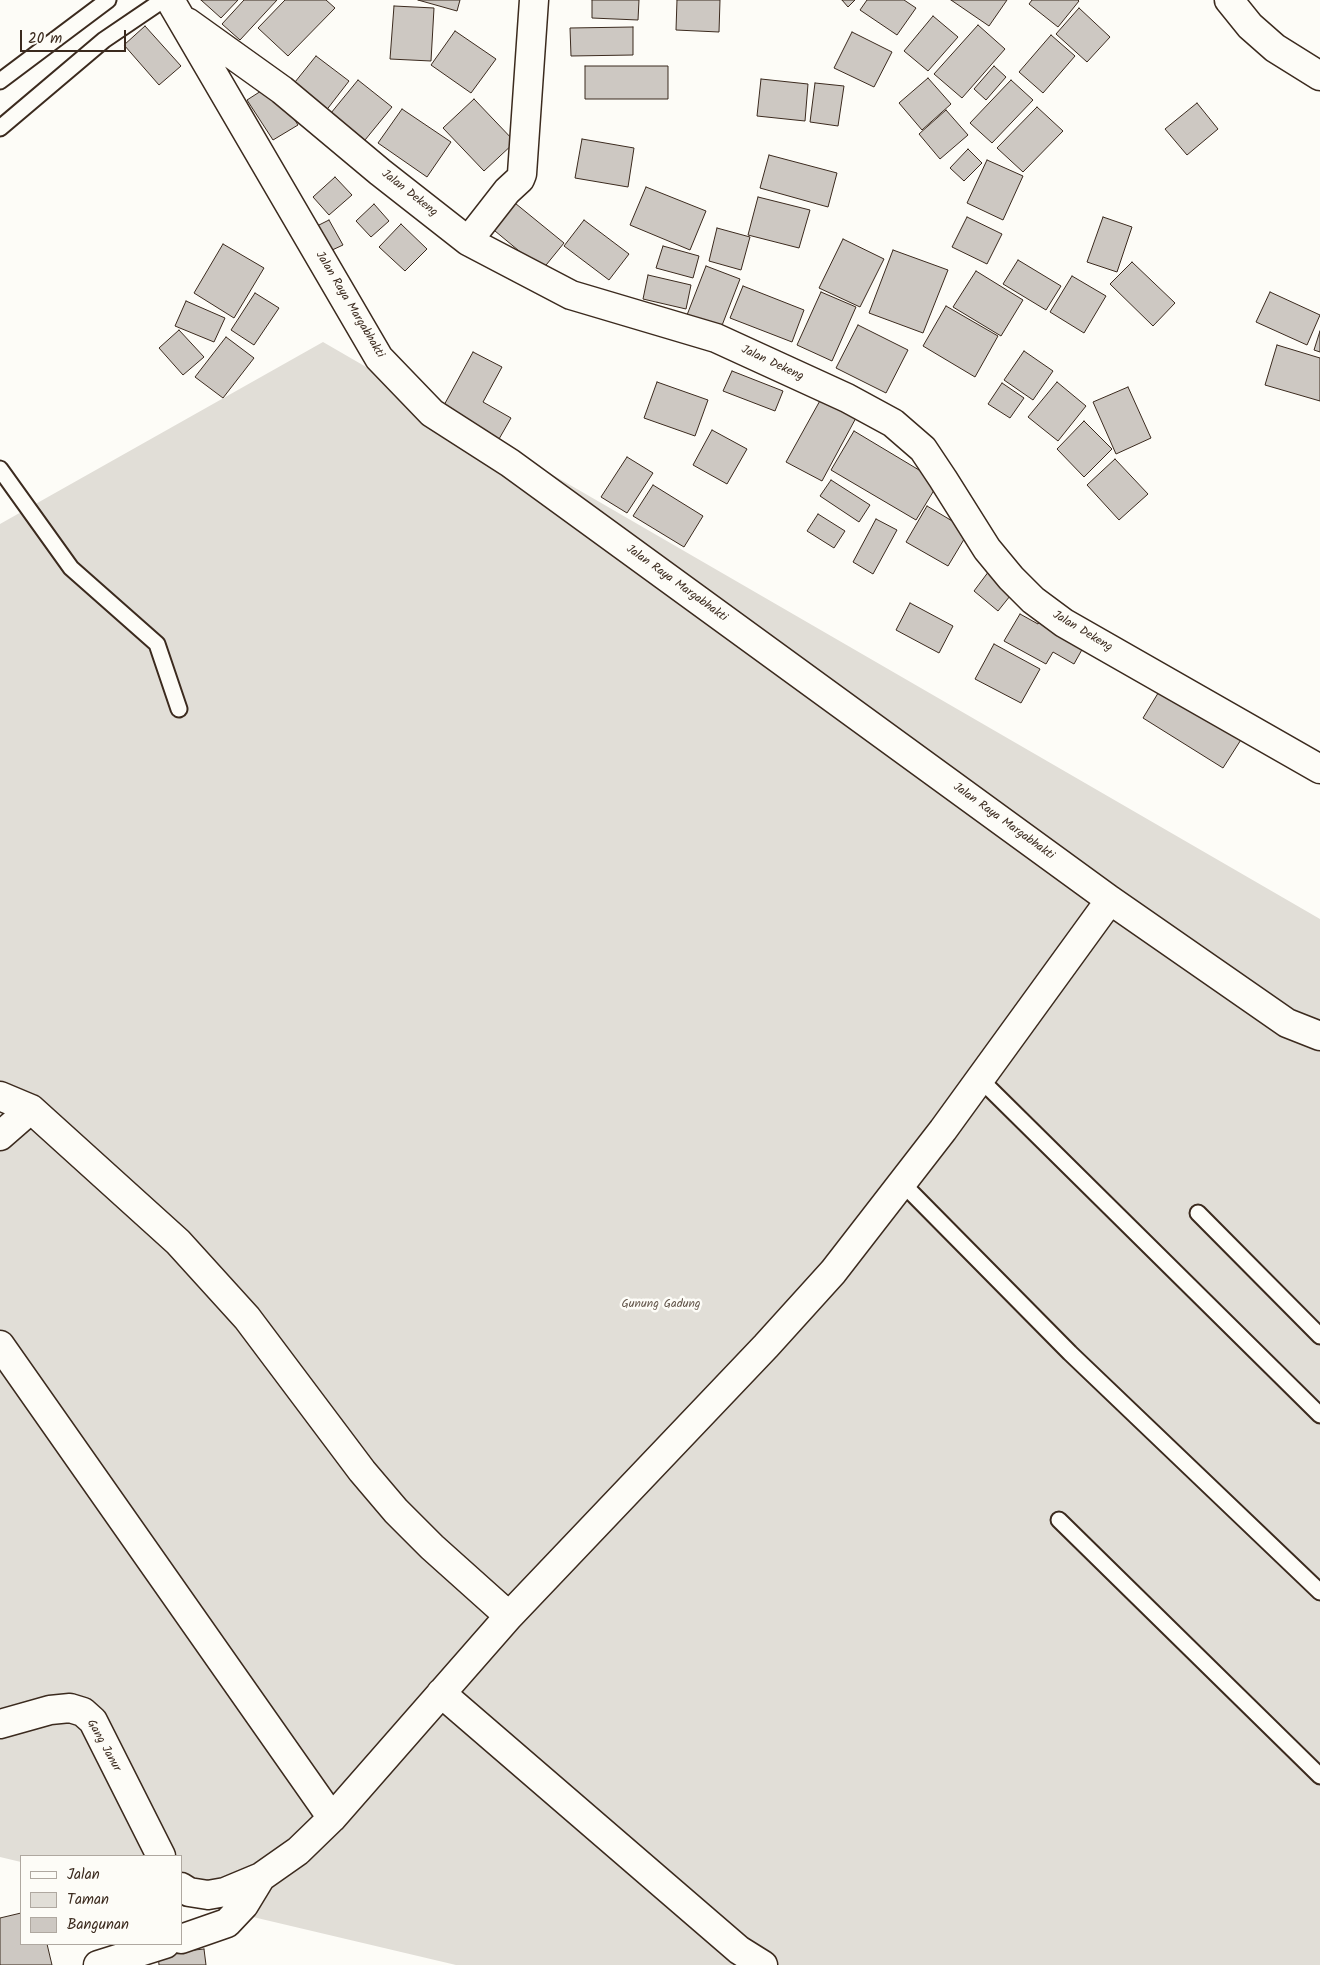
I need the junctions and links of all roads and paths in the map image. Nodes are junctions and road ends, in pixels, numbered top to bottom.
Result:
1 (108, 0) edge
2 (534, 0) edge
3 (1229, 0) edge
4 (171, 6) edge
5 (1320, 76) edge
6 (0, 81) edge
7 (0, 128) edge
8 (468, 241) junction
9 (0, 470) edge
10 (179, 709) dead end
11 (1320, 769) edge
12 (1110, 900) junction
13 (1320, 1036) edge
14 (980, 1079) junction
15 (0, 1096) edge
16 (31, 1109) junction
17 (0, 1136) edge
18 (902, 1183) junction
19 (1198, 1213) dead end
20 (1320, 1336) edge
21 (0, 1345) edge
22 (1320, 1415) edge
23 (1059, 1520) dead end
24 (1320, 1592) edge
25 (509, 1616) junction
26 (441, 1693) junction
27 (0, 1724) edge
28 (1320, 1776) edge
29 (332, 1818) junction
30 (160, 1855) edge
31 (261, 1877) junction
32 (182, 1888) edge
33 (182, 1938) edge
34 (162, 1945) edge
35 (98, 1965) edge
36 (763, 1965) edge

1 - 6 lane
2 - 8 street
3 - 5 street
4 - 7 lane
4 - 8 street, Jalan Dekeng
4 - 12 street, Jalan Raya Margabhakti
8 - 11 street, Jalan Dekeng
9 - 10 lane
12 - 13 street, Jalan Raya Margabhakti
12 - 14 street
14 - 18 street
14 - 22 lane
15 - 16 street
16 - 17 street
16 - 25 street
18 - 24 lane
18 - 25 street
19 - 20 lane
21 - 29 street
23 - 28 lane
25 - 26 street
26 - 29 street
26 - 36 street
27 - 30 street, Gang Janur
29 - 31 street
31 - 32 street
31 - 33 street
34 - 35 street

